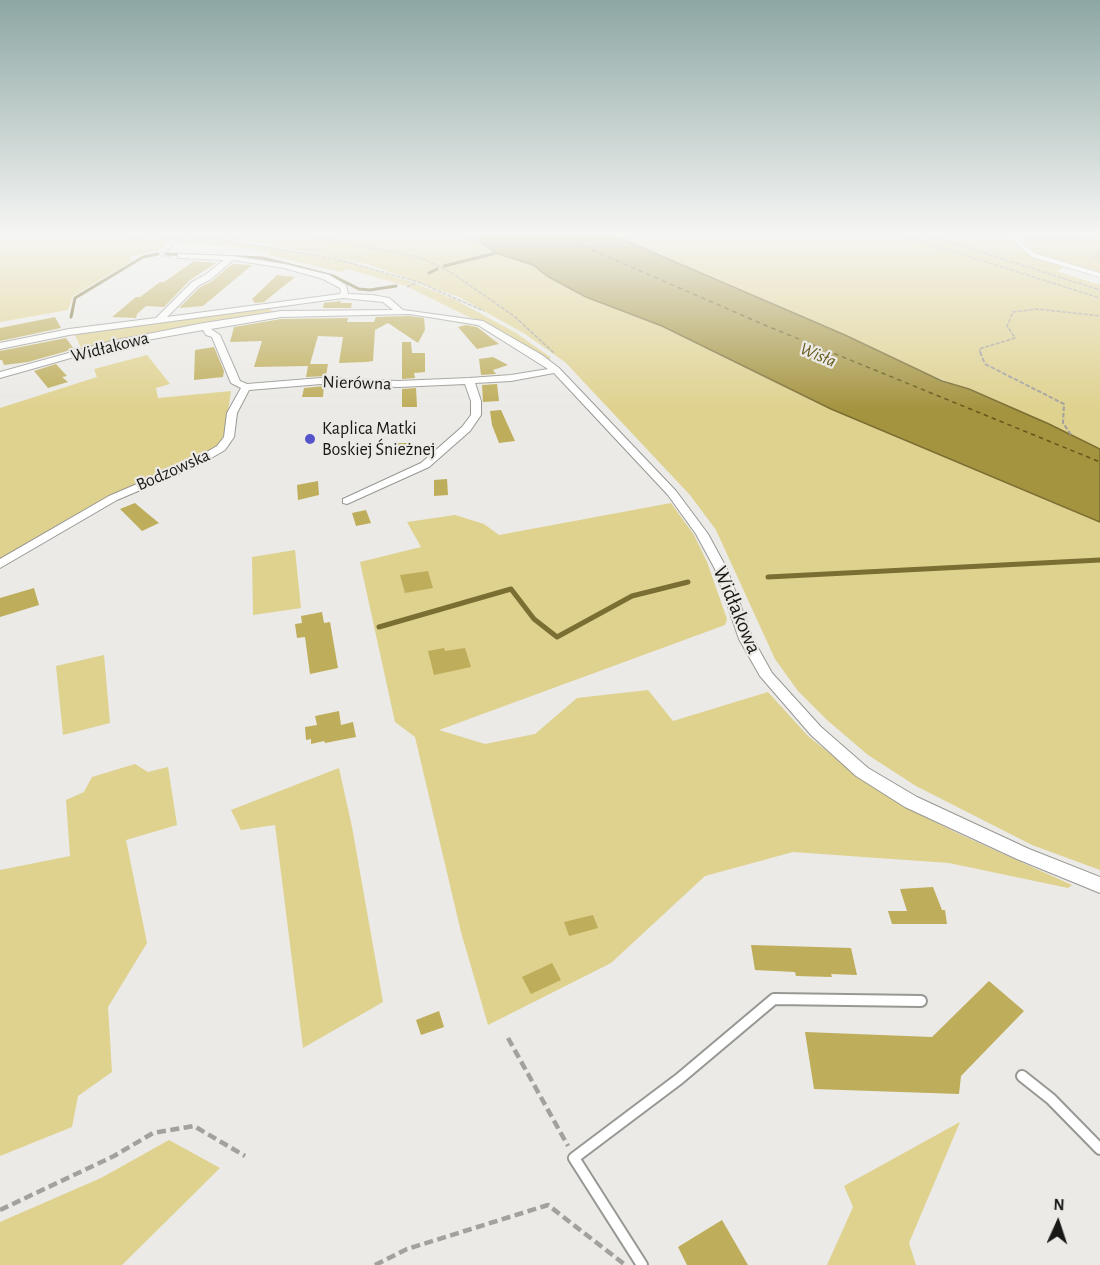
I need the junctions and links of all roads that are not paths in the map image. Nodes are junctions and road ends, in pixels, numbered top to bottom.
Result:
1 (187, 292) edge
2 (343, 292) edge
3 (343, 296) junction
4 (401, 312) junction
5 (160, 319) junction
6 (204, 326) junction
7 (0, 346) edge
8 (555, 364) junction
9 (0, 375) edge
10 (469, 381) junction
11 (246, 387) junction
12 (347, 501) dead end
13 (0, 564) edge
14 (1100, 885) edge
15 (921, 1001) dead end
16 (1022, 1076) dead end
17 (1100, 1149) edge
18 (642, 1265) edge

1 - 5 street
2 - 3 street
3 - 4 street, Widłakowa
3 - 5 street, Widłakowa
4 - 6 street, Widłakowa
4 - 8 street, Widłakowa
5 - 7 street, Widłakowa
6 - 9 street, Widłakowa
6 - 11 street
8 - 10 street, Nierówna
8 - 14 street, Widłakowa
10 - 11 street, Nierówna
10 - 12 street
11 - 13 street, Bodzowska
15 - 18 lane
16 - 17 lane

